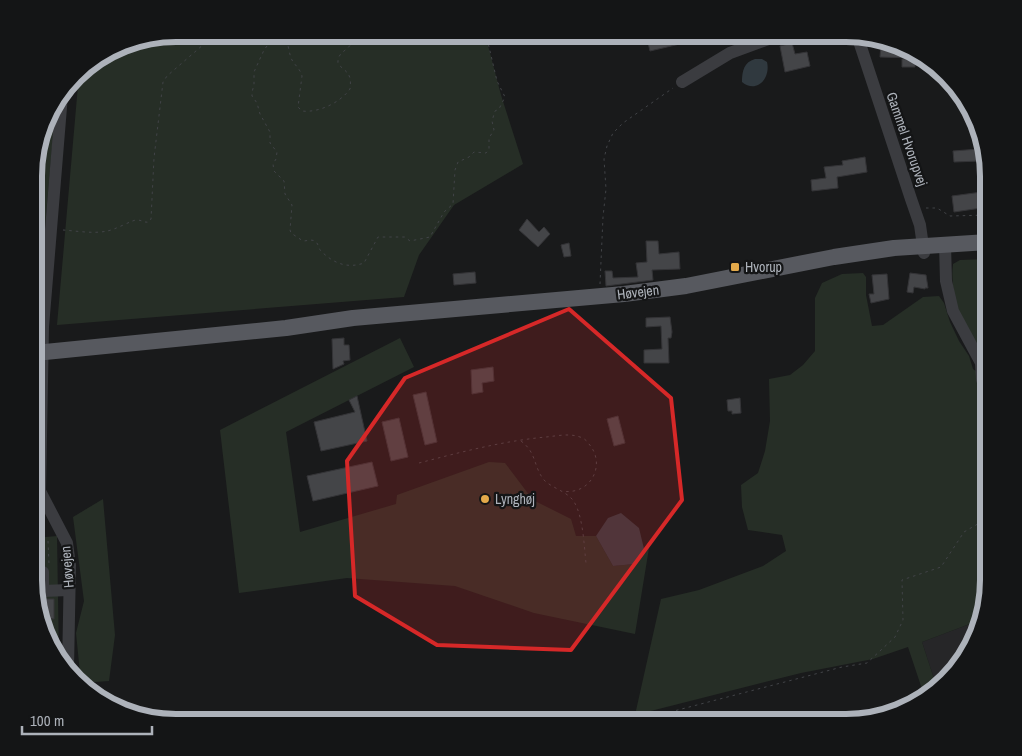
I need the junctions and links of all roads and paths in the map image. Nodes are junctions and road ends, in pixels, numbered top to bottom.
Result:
1 (205, 43) edge
2 (269, 43) edge
3 (288, 43) edge
4 (352, 43) edge
5 (488, 43) edge
6 (757, 43) edge
7 (860, 44) edge
8 (682, 82) joint
9 (61, 109) edge
10 (915, 210) junction
11 (979, 215) edge
12 (50, 230) junction
13 (979, 243) edge
14 (945, 248) junction
15 (924, 249) junction
16 (979, 250) edge
17 (600, 297) junction
18 (43, 302) edge
19 (286, 328) junction
20 (43, 352) edge
21 (979, 358) edge
22 (520, 441) junction
23 (419, 464) dead end
24 (562, 491) junction
25 (43, 505) edge
26 (979, 523) edge
27 (43, 542) edge
28 (586, 563) dead end
29 (43, 570) edge
30 (43, 588) edge
31 (70, 590) junction
32 (43, 591) edge
33 (68, 658) edge
34 (664, 714) edge

1 - 12 path
2 - 5 path
3 - 4 path
6 - 8 street
7 - 10 street, Gammel Hvorupvej
8 - 17 path
9 - 12 street
10 - 11 path
10 - 15 street, Gammel Hvorupvej
12 - 18 street
13 - 14 main road, Høvejen
14 - 15 main road, Høvejen
14 - 16 main road, Høvejen
14 - 21 street
15 - 17 main road, Høvejen
15 - 19 main road, Høvejen
17 - 19 main road, Høvejen
19 - 20 main road, Høvejen
22 - 23 path
22 - 24 path
22 - 24 path
24 - 28 path
25 - 31 street, Høvejen
26 - 34 path
27 - 29 path
29 - 30 street
31 - 32 street
31 - 33 street, Høvejen

